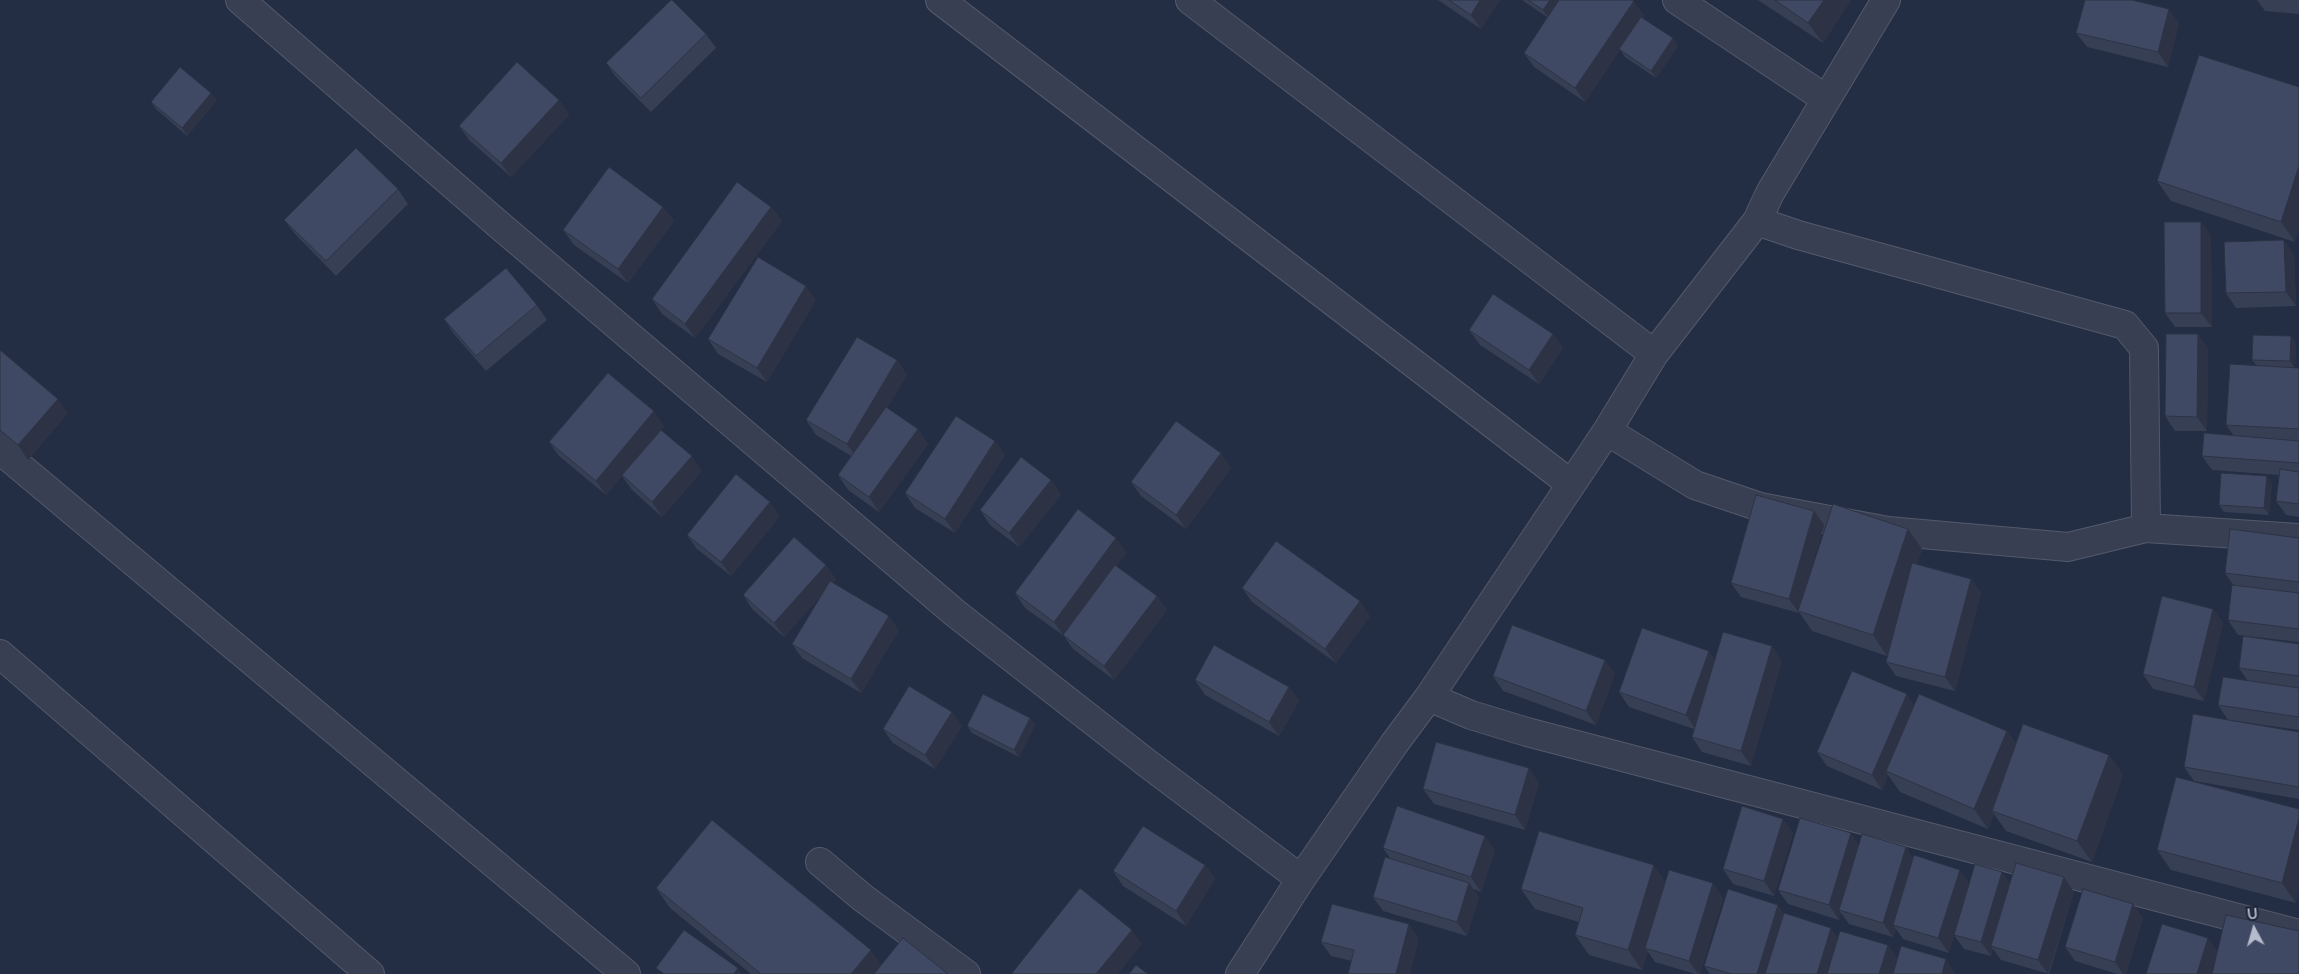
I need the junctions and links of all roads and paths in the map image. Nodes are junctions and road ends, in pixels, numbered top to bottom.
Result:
1 (240, 0) edge
2 (940, 0) edge
3 (1190, 0) edge
4 (1677, 0) edge
5 (1886, 0) edge
6 (1826, 98) junction
7 (1757, 220) junction
8 (1654, 354) junction
9 (1607, 431) junction
10 (0, 450) edge
11 (1571, 484) junction
12 (2146, 528) junction
13 (2299, 538) edge
14 (0, 654) edge
15 (1428, 697) junction
16 (820, 862) dead end
17 (1301, 878) junction
18 (2299, 934) edge
19 (370, 974) edge
20 (626, 974) edge
21 (966, 974) edge
22 (1240, 974) edge

1 - 17 street
2 - 11 street
3 - 8 street
4 - 6 street
5 - 6 street
6 - 7 street
7 - 8 street
7 - 12 street
8 - 9 street
9 - 11 street
9 - 12 street
10 - 20 street
11 - 15 street
12 - 13 street
14 - 19 street
15 - 17 street
15 - 18 street
16 - 21 street
17 - 22 street

